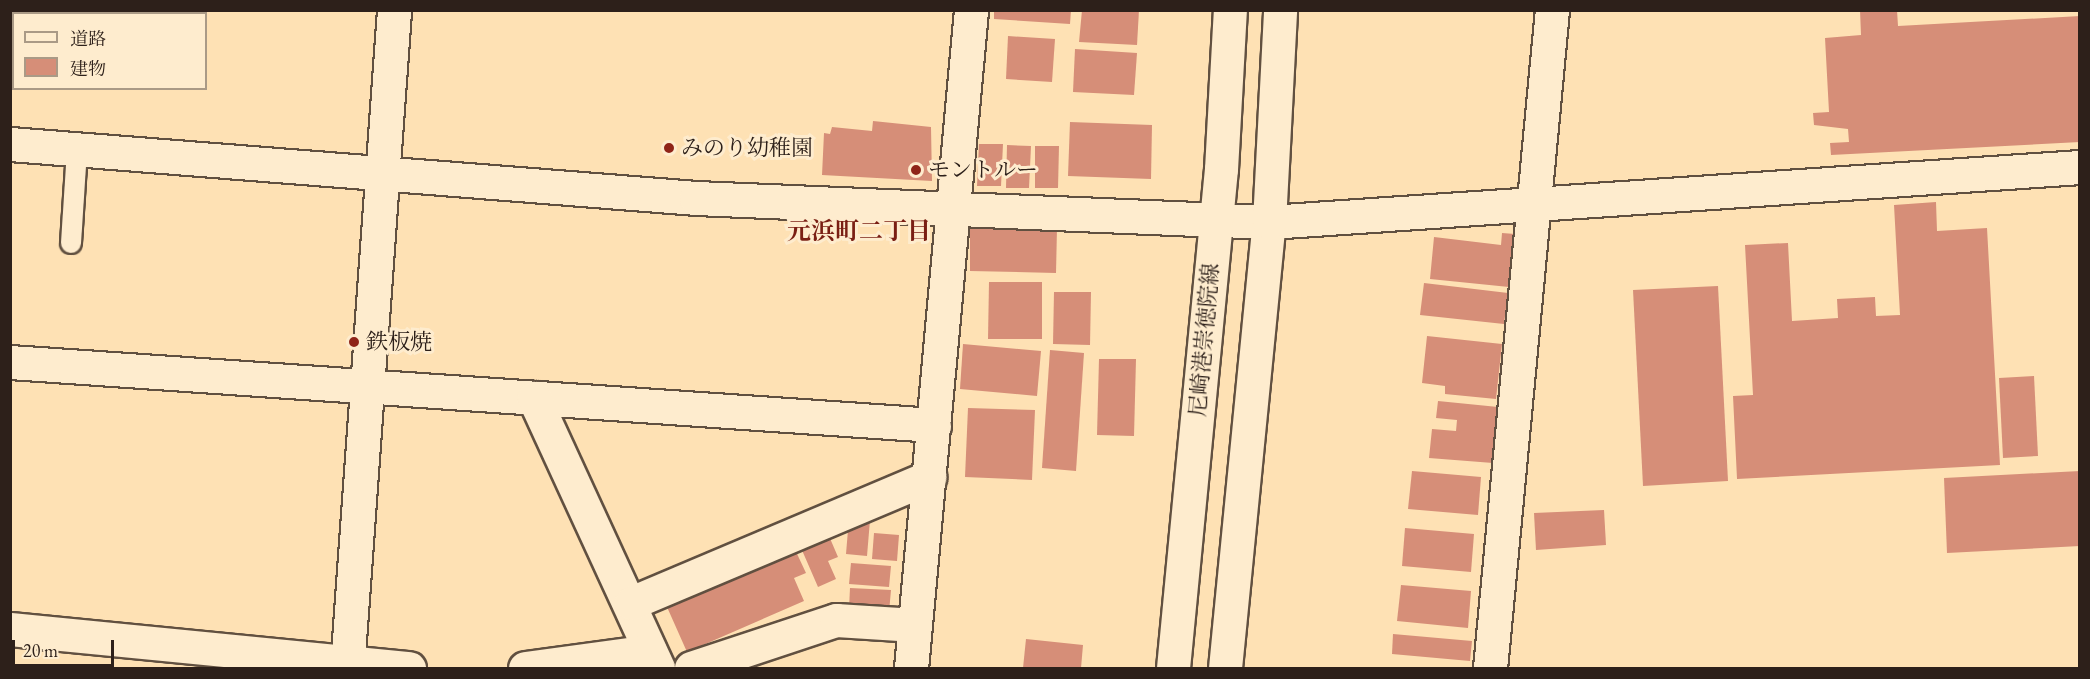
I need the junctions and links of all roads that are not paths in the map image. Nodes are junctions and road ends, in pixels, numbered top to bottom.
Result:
1 (394, 10) edge
2 (971, 10) edge
3 (1230, 10) edge
4 (1280, 10) edge
5 (1552, 10) edge
6 (10, 144) edge
7 (77, 148) junction
8 (2079, 167) edge
9 (384, 170) junction
10 (1533, 203) junction
11 (954, 209) junction
12 (1215, 221) junction
13 (1269, 222) junction
14 (70, 243) dead end
15 (10, 362) edge
16 (367, 388) junction
17 (534, 398) junction
18 (934, 425) junction
19 (929, 477) junction
20 (631, 603) junction
21 (915, 625) junction
22 (10, 629) edge
23 (654, 660) edge
24 (347, 665) edge
25 (409, 669) edge
26 (525, 669) edge
27 (691, 669) edge
28 (911, 669) edge
29 (1173, 669) edge
30 (1225, 669) edge
31 (1490, 669) edge

1 - 9 street
2 - 11 street
3 - 12 street, 尼崎港崇徳院線
4 - 13 street
5 - 10 street
6 - 7 street
7 - 9 street
7 - 14 lane
8 - 10 street
9 - 11 street
9 - 16 street
10 - 13 street
10 - 31 street
11 - 12 street
11 - 18 street
12 - 13 street
12 - 29 street, 尼崎港崇徳院線
13 - 30 street
15 - 16 street
16 - 17 street
16 - 24 street
17 - 18 street
17 - 20 street
18 - 19 street
19 - 20 street
19 - 21 street
20 - 23 street
21 - 27 street
21 - 28 street
22 - 24 street
23 - 26 street
24 - 25 street

